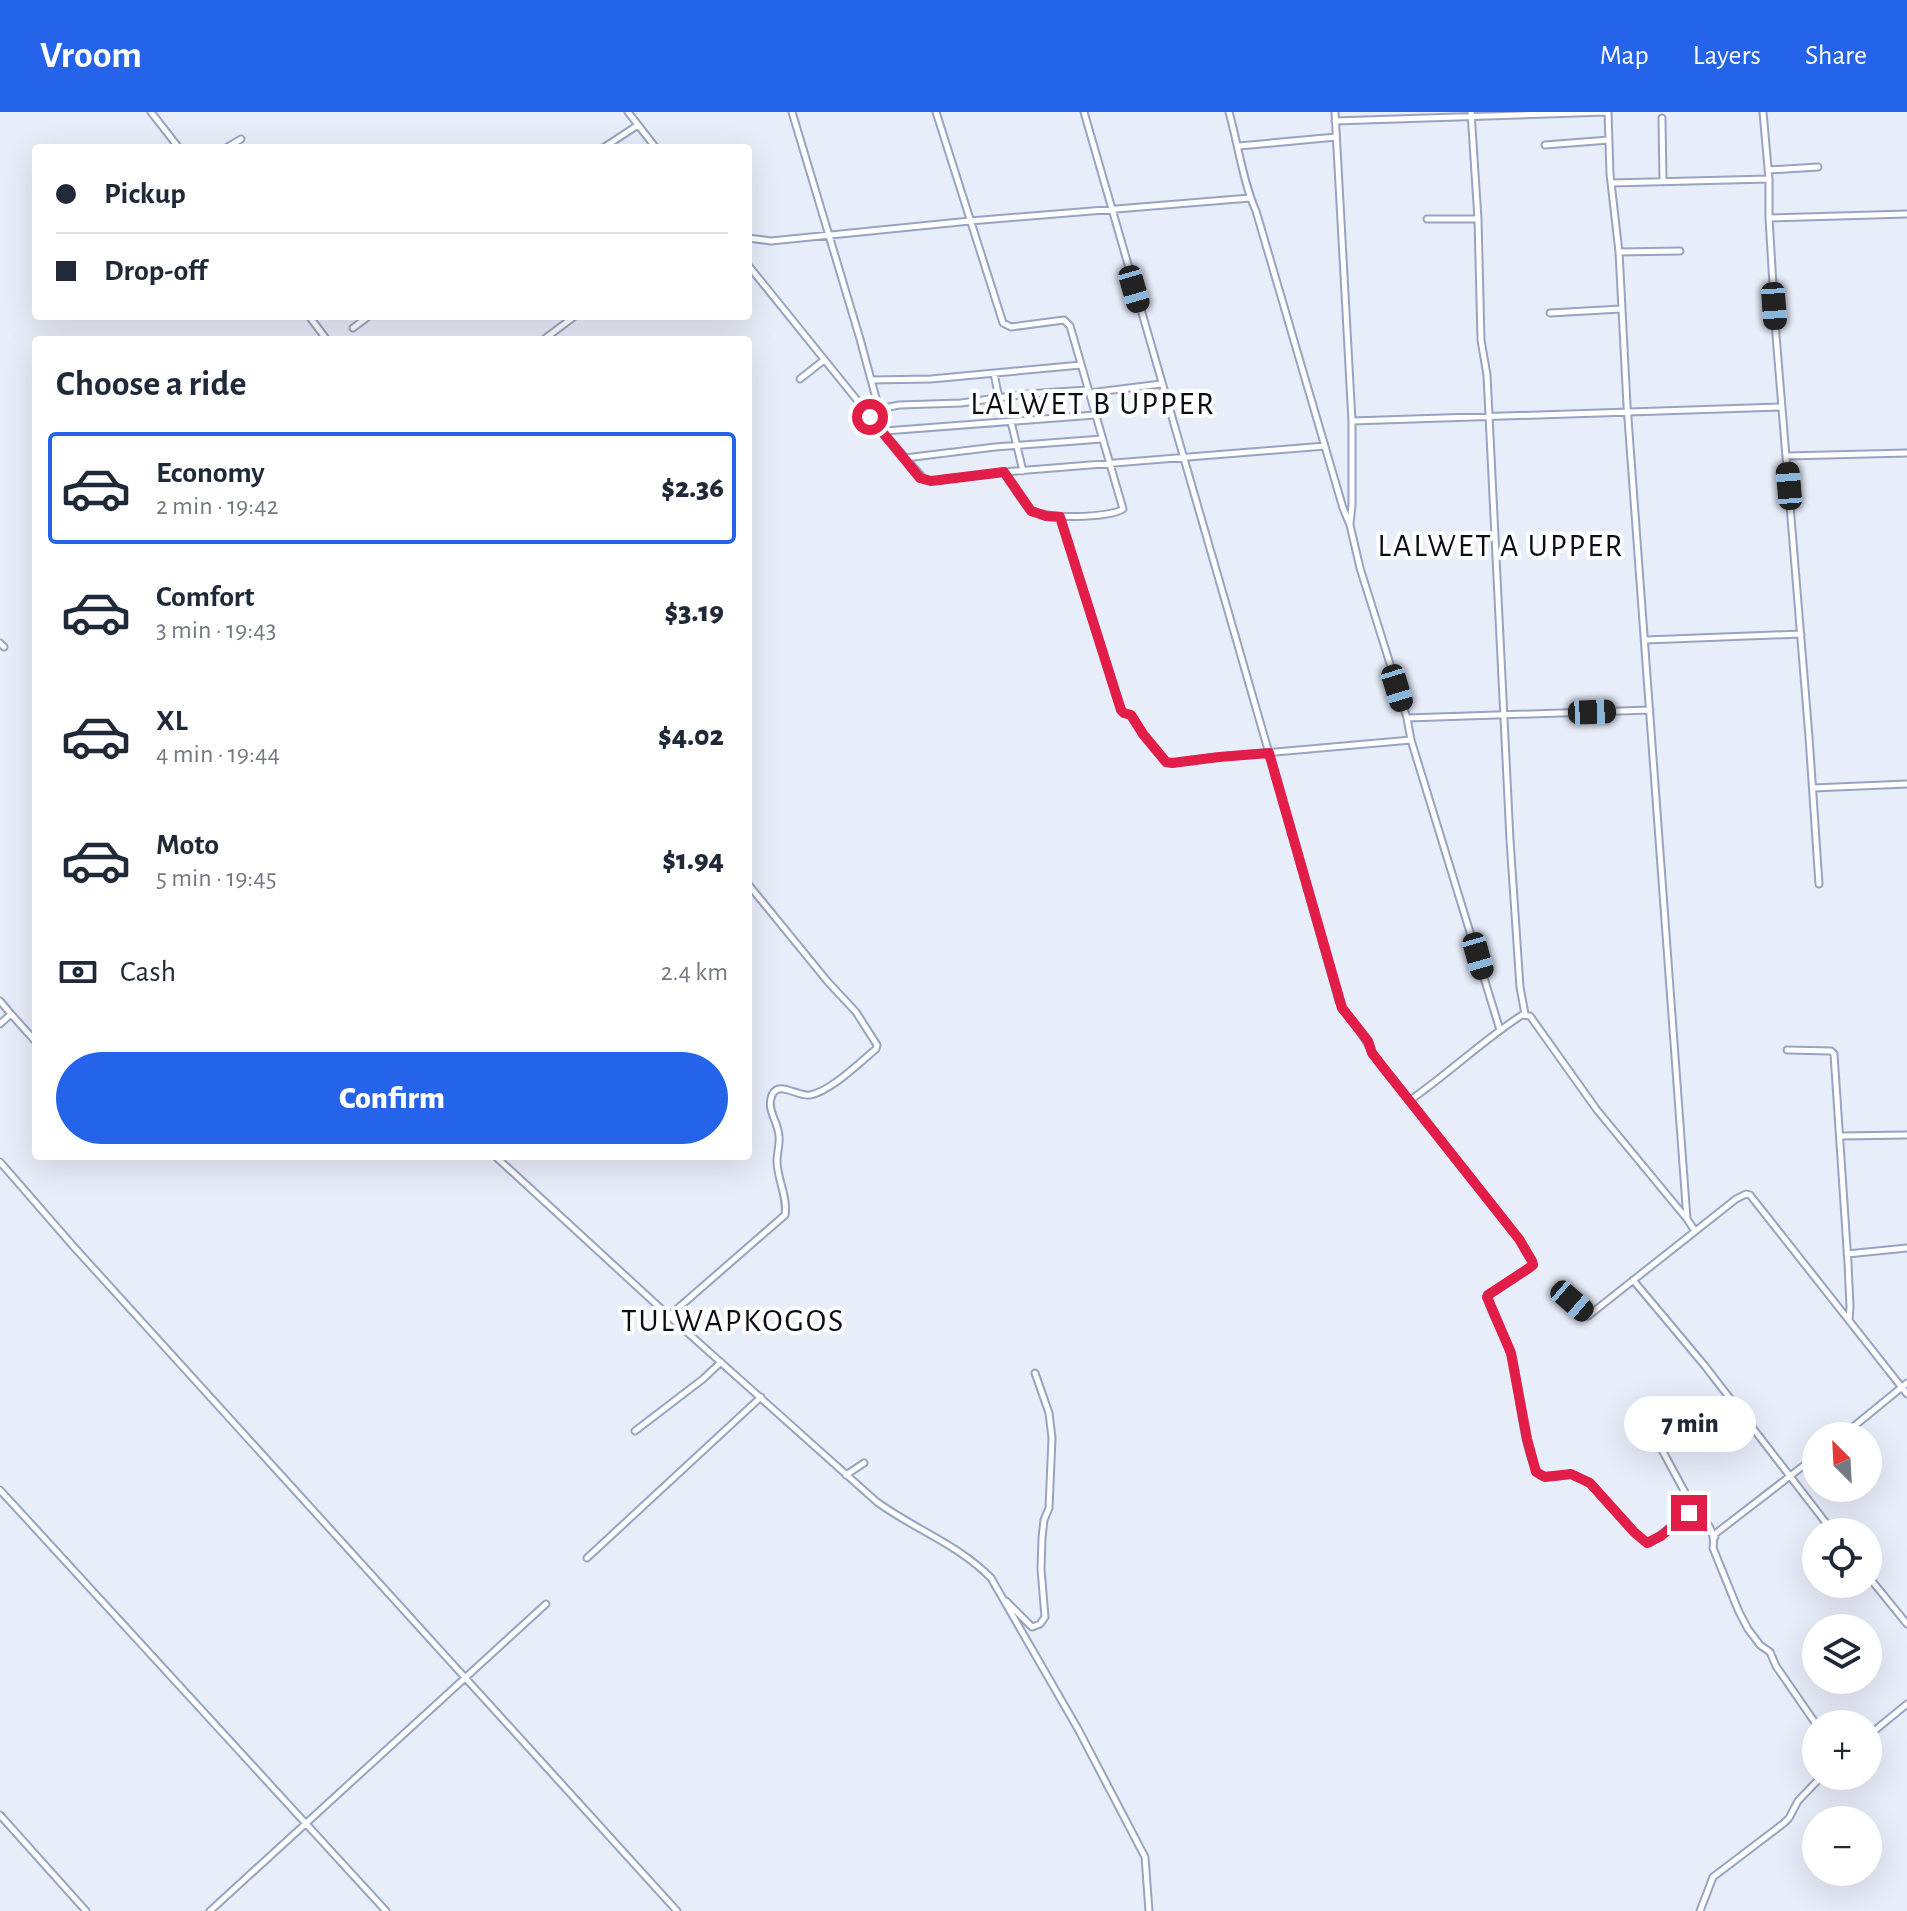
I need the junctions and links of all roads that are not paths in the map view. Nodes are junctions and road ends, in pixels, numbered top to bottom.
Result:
1 (151, 112) edge
2 (628, 112) edge
3 (792, 112) edge
4 (936, 112) edge
5 (1084, 112) edge
6 (1229, 112) edge
7 (1335, 112) edge
8 (1608, 112) edge
9 (1763, 112) edge
10 (1472, 114) edge
11 (1662, 118) dead end
12 (1335, 121) junction
13 (638, 125) junction
14 (1336, 137) junction
15 (241, 139) dead end
16 (1609, 140) junction
17 (176, 144) edge
18 (233, 144) edge
19 (609, 144) edge
20 (653, 144) edge
21 (1545, 145) dead end
22 (1239, 146) junction
23 (1818, 167) dead end
24 (1768, 170) junction
25 (1769, 179) junction
26 (1663, 182) junction
27 (1611, 183) junction
28 (1250, 198) junction
29 (1111, 210) junction
30 (1907, 214) edge
31 (1769, 218) junction
32 (1427, 219) dead end
33 (1478, 219) junction
34 (970, 221) junction
35 (829, 236) junction
36 (752, 239) edge
37 (1680, 251) dead end
38 (1619, 252) junction
39 (752, 270) edge
40 (1621, 309) junction
41 (1550, 313) dead end
42 (364, 320) edge
43 (570, 320) edge
44 (353, 328) dead end
45 (548, 336) edge
46 (824, 360) junction
47 (1081, 365) junction
48 (994, 373) junction
49 (800, 379) dead end
50 (871, 380) junction
51 (1161, 384) junction
52 (1088, 391) junction
53 (999, 399) junction
54 (1782, 407) junction
55 (879, 409) junction
56 (1628, 412) junction
57 (1095, 415) junction
58 (1489, 417) junction
59 (1352, 421) junction
60 (1011, 422) junction
61 (886, 434) junction
62 (1102, 439) junction
63 (1017, 446) junction
64 (1325, 446) junction
65 (1907, 453) edge
66 (1787, 456) junction
67 (904, 458) junction
68 (1184, 459) junction
69 (1110, 465) junction
70 (1023, 471) junction
71 (1004, 472) junction
72 (1060, 517) junction
73 (1350, 525) junction
74 (1801, 634) junction
75 (1646, 640) junction
76 (1650, 710) junction
77 (1505, 715) junction
78 (1407, 718) junction
79 (1411, 740) junction
80 (1269, 753) junction
81 (1907, 784) edge
82 (1813, 788) junction
83 (1819, 884) dead end
84 (752, 889) edge
85 (0, 1001) edge
86 (11, 1014) junction
87 (1525, 1014) junction
88 (0, 1024) edge
89 (1500, 1030) junction
90 (32, 1038) edge
91 (1787, 1050) dead end
92 (1409, 1101) junction
93 (1907, 1135) edge
94 (1840, 1136) junction
95 (499, 1160) edge
96 (0, 1162) edge
97 (1687, 1219) junction
98 (1695, 1231) junction
99 (1907, 1248) edge
100 (1847, 1254) junction
101 (1633, 1280) junction
102 (1572, 1301) dead end
103 (669, 1316) junction
104 (1849, 1321) junction
105 (721, 1362) junction
106 (1035, 1373) dead end
107 (1904, 1386) edge
108 (1907, 1394) edge
109 (761, 1397) junction
110 (1648, 1421) dead end
111 (1859, 1422) edge
112 (635, 1431) dead end
113 (864, 1463) dead end
114 (1802, 1466) edge
115 (846, 1475) junction
116 (1789, 1476) junction
117 (0, 1490) edge
118 (1694, 1509) junction
119 (1822, 1518) edge
120 (1715, 1537) junction
121 (587, 1558) dead end
122 (1882, 1593) edge
123 (1004, 1600) junction
124 (546, 1604) dead end
125 (1907, 1624) edge
126 (465, 1677) junction
127 (1907, 1704) edge
128 (1806, 1710) edge
129 (1882, 1725) edge
130 (1809, 1790) edge
131 (0, 1815) edge
132 (306, 1823) junction
133 (86, 1911) edge
134 (210, 1911) edge
135 (386, 1911) edge
136 (677, 1911) edge
137 (1149, 1911) edge
138 (1700, 1911) edge

1 - 17 street
2 - 13 street
3 - 35 street
4 - 34 street
5 - 29 street
6 - 22 street
7 - 12 street
8 - 10 street
8 - 16 street
9 - 24 street
10 - 12 street
10 - 33 street
11 - 26 street
12 - 14 street
13 - 19 street
13 - 20 street
14 - 22 street
14 - 59 street
15 - 18 street
16 - 21 street
16 - 27 street
22 - 28 street
23 - 24 street
24 - 25 street
25 - 26 street
25 - 31 street
26 - 27 street
27 - 38 street
28 - 29 street
28 - 64 street
29 - 34 street
29 - 51 street
30 - 31 street
31 - 54 street
32 - 33 street
33 - 58 street
34 - 35 street
34 - 47 street
35 - 36 street
35 - 50 street
37 - 38 street
38 - 40 street
39 - 46 street
40 - 41 street
40 - 56 street
42 - 44 street
43 - 45 street
46 - 49 street
46 - 61 street
47 - 48 street
47 - 52 street
48 - 50 street
48 - 53 street
50 - 55 street
51 - 52 street
51 - 68 street
52 - 53 street
52 - 57 street
53 - 55 street
54 - 56 street
54 - 66 street
55 - 61 street
56 - 58 street
56 - 75 street
57 - 60 street
57 - 62 street
58 - 59 street
58 - 77 street
59 - 73 street
60 - 61 street
60 - 63 street
61 - 67 street
62 - 63 street
62 - 69 street
63 - 67 street
63 - 70 street
64 - 68 street
64 - 73 street
65 - 66 street
66 - 74 street
67 - 71 street
68 - 69 street
68 - 80 street
69 - 70 street
69 - 72 street
70 - 71 street
71 - 72 street
72 - 80 street
73 - 78 street
74 - 75 street
74 - 82 street
75 - 76 street
76 - 77 street
76 - 97 street
77 - 78 street
77 - 87 street
78 - 79 street
79 - 80 street
79 - 89 street
80 - 92 street
81 - 82 street
82 - 83 street
84 - 103 street
85 - 86 street
86 - 88 street
86 - 90 street
87 - 89 street
87 - 97 street
89 - 92 street
91 - 94 street
92 - 118 street
93 - 94 street
94 - 100 street
95 - 103 street
96 - 126 street
97 - 98 street
98 - 101 street
98 - 104 street
99 - 100 street
100 - 104 street
101 - 102 street
101 - 116 street
103 - 105 street
104 - 107 street
105 - 109 street
105 - 112 street
106 - 123 street
107 - 108 street
107 - 111 street
109 - 115 street
109 - 121 street
110 - 118 street
113 - 115 street
114 - 116 street
115 - 123 street
116 - 119 street
116 - 120 street
117 - 132 street
118 - 120 street
120 - 128 street
122 - 125 street
123 - 137 street
124 - 126 street
126 - 132 street
126 - 136 street
127 - 129 street
130 - 138 street
131 - 133 street
132 - 134 street
132 - 135 street

